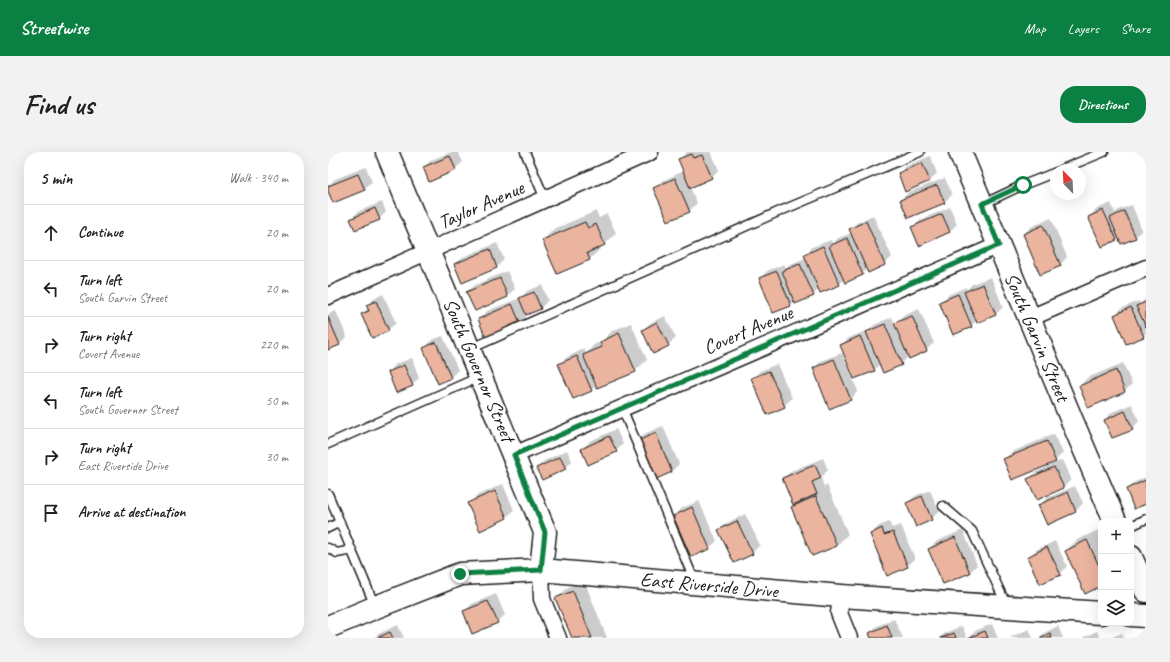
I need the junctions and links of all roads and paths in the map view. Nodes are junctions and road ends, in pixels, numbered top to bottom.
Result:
1 (387, 152) edge
2 (525, 152) edge
3 (650, 152) edge
4 (920, 152) edge
5 (960, 152) edge
6 (1104, 152) edge
7 (1075, 164) edge
8 (1050, 174) edge
9 (545, 200) junction
10 (982, 204) junction
11 (999, 245) junction
12 (429, 252) junction
13 (1146, 268) edge
14 (328, 296) edge
15 (1030, 318) junction
16 (470, 349) junction
17 (481, 376) junction
18 (622, 408) junction
19 (328, 444) edge
20 (514, 455) junction
21 (328, 494) edge
22 (943, 506) dead end
23 (1115, 518) edge
24 (1146, 519) edge
25 (340, 522) junction
26 (1134, 525) edge
27 (328, 528) edge
28 (328, 548) edge
29 (352, 550) junction
30 (1134, 564) edge
31 (541, 570) junction
32 (696, 584) junction
33 (1146, 591) edge
34 (841, 596) junction
35 (1007, 606) junction
36 (376, 607) junction
37 (1098, 613) edge
38 (1134, 615) edge
39 (1146, 616) edge
40 (328, 627) edge
41 (558, 638) edge
42 (849, 638) edge

1 - 12 street, South Governor Street
2 - 9 lane
3 - 9 street, Taylor Avenue
4 - 16 lane
5 - 10 street, South Garvin Street
6 - 7 lane
8 - 10 lane
9 - 12 street, Taylor Avenue
10 - 11 street, South Garvin Street
11 - 15 street, South Garvin Street
11 - 18 street, Covert Avenue
12 - 14 street, Taylor Avenue
12 - 16 street, South Governor Street
13 - 15 street
15 - 23 street, South Garvin Street
16 - 17 street, South Governor Street
17 - 19 lane
17 - 20 street, South Governor Street
18 - 20 street, Covert Avenue
18 - 32 lane
20 - 31 street, South Governor Street
21 - 25 lane
22 - 35 lane
24 - 26 lane
25 - 27 lane
25 - 29 lane
28 - 29 lane
29 - 36 lane
30 - 33 street
31 - 32 street, East Riverside Drive
31 - 36 street, East Riverside Drive
31 - 41 street, South Governor Street
32 - 34 street, East Riverside Drive
34 - 35 street, East Riverside Drive
34 - 42 street
35 - 37 street, East Riverside Drive
36 - 40 street, East Riverside Drive
38 - 39 street

